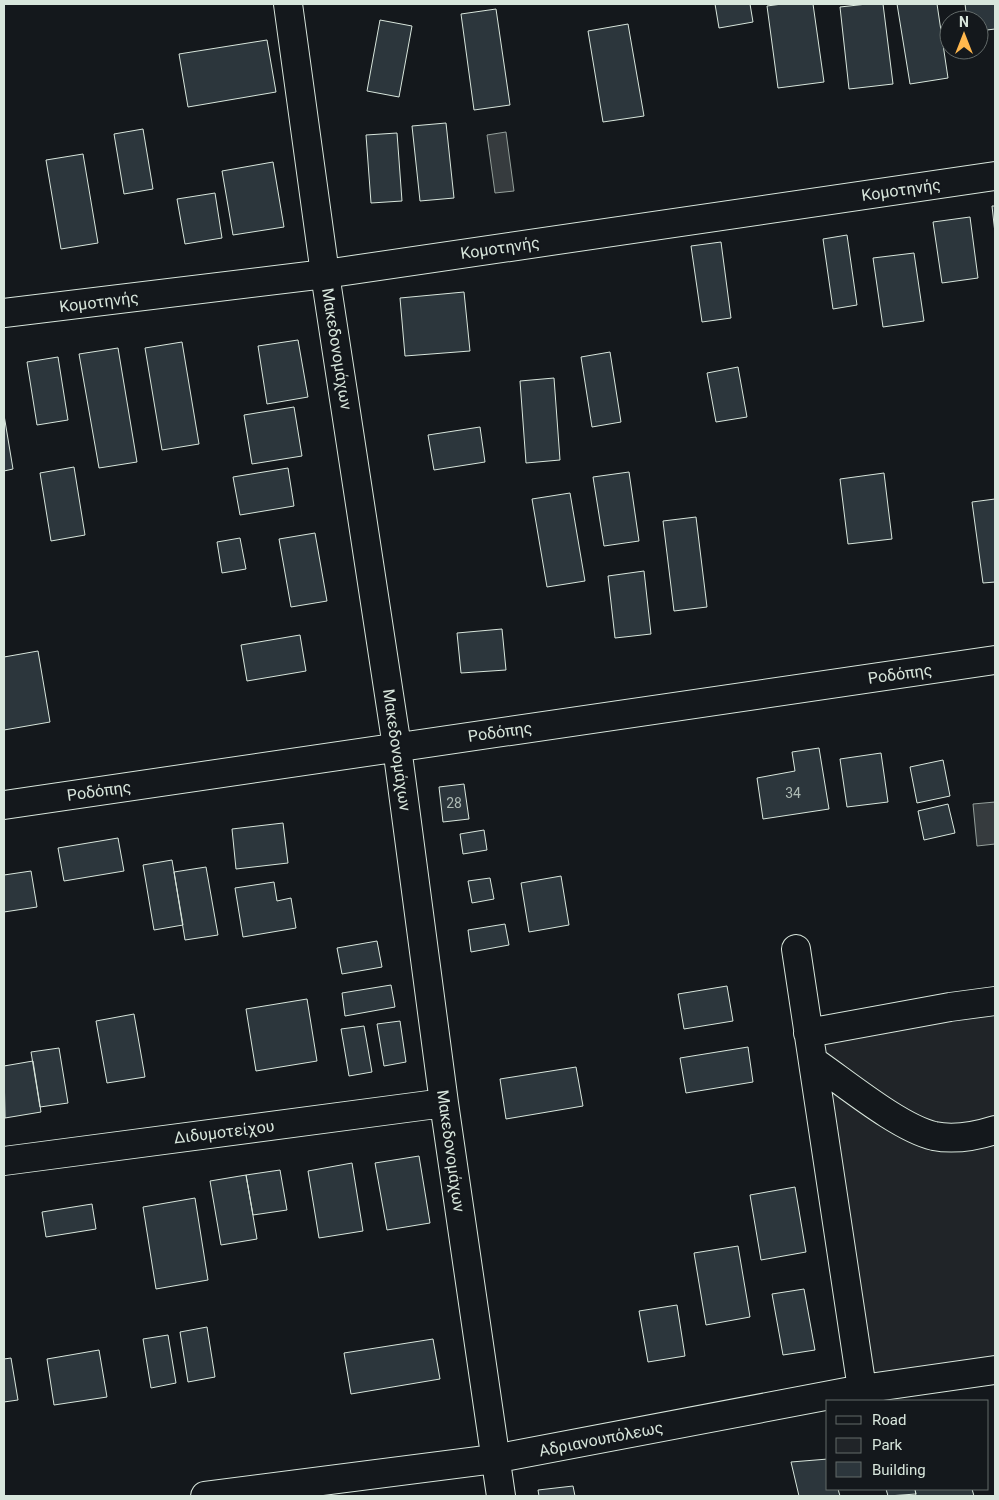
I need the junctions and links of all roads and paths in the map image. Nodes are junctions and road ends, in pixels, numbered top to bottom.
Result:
1 (288, 4) edge
2 (995, 176) edge
3 (325, 274) junction
4 (4, 313) edge
5 (995, 660) edge
6 (397, 747) junction
7 (4, 805) edge
8 (796, 949) dead end
9 (995, 1001) edge
10 (808, 1033) junction
11 (813, 1060) junction
12 (444, 1103) junction
13 (995, 1130) edge
14 (4, 1161) edge
15 (995, 1370) edge
16 (862, 1389) junction
17 (494, 1459) junction
18 (205, 1496) edge
19 (501, 1496) edge

1 - 3 street, Μακεδονομάχων
2 - 3 street, Κομοτηνής
3 - 4 street, Κομοτηνής
3 - 6 street, Μακεδονομάχων
5 - 6 street, Ροδόπης
6 - 7 street, Ροδόπης
6 - 12 street, Μακεδονομάχων
8 - 10 street
9 - 10 street
10 - 11 street
11 - 13 street
11 - 16 street
12 - 14 street, Διδυμοτείχου
12 - 17 street, Μακεδονομάχων
15 - 16 street, Αδριανουπόλεως
16 - 17 street, Αδριανουπόλεως
17 - 18 street, Αδριανουπόλεως
17 - 19 street, Μακεδονομάχων

